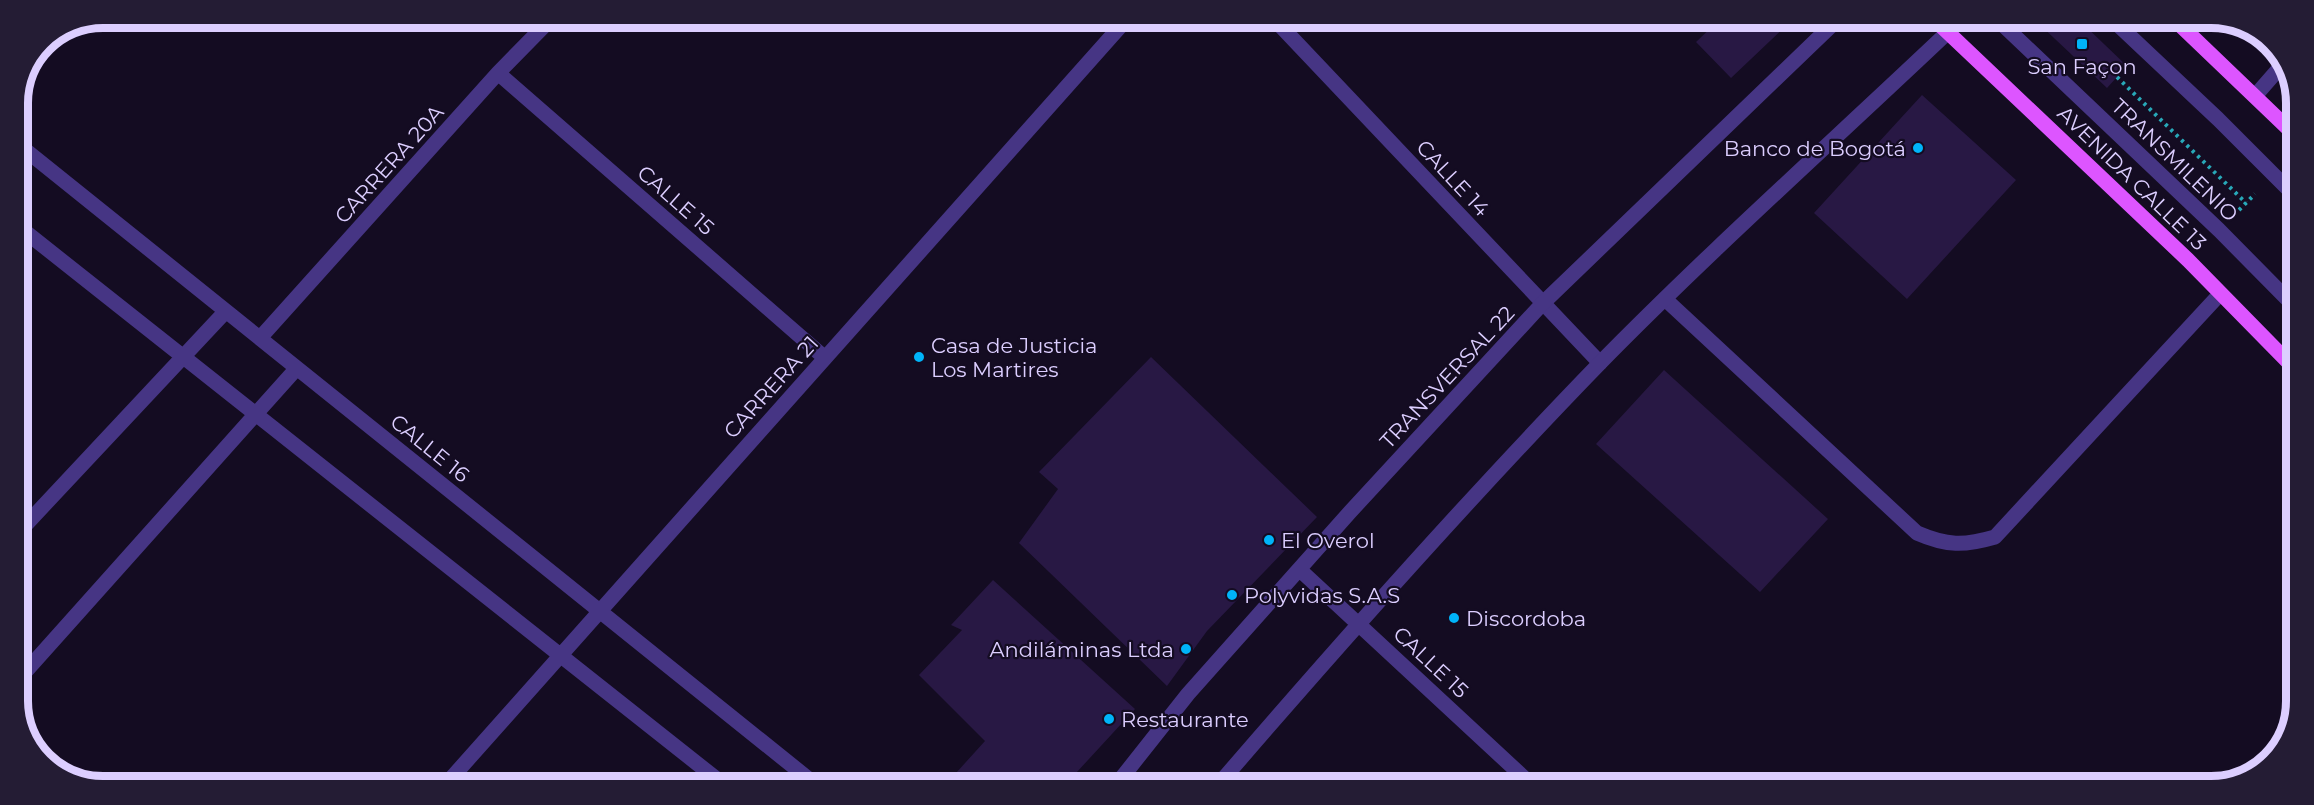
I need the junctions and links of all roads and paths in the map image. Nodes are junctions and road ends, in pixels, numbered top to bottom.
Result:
1 (541, 29) edge
2 (1118, 29) edge
3 (1284, 29) edge
4 (1828, 29) edge
5 (1940, 29) edge
6 (1944, 29) edge
7 (2007, 29) edge
8 (2122, 29) edge
9 (2184, 29) edge
10 (2277, 71) edge
11 (498, 73) junction
12 (2117, 77) dead end
13 (2256, 96) junction
14 (2285, 125) edge
15 (29, 153) edge
16 (2285, 186) edge
17 (2258, 191) dead end
18 (2246, 203) junction
19 (2237, 212) dead end
20 (29, 235) edge
21 (2220, 294) junction
22 (2285, 297) edge
23 (1665, 299) junction
24 (1543, 303) junction
25 (226, 311) junction
26 (260, 338) junction
27 (184, 356) junction
28 (825, 358) junction
29 (2285, 359) edge
30 (1600, 363) junction
31 (297, 368) junction
32 (256, 414) junction
33 (29, 521) edge
34 (1300, 570) junction
35 (599, 611) junction
36 (1358, 623) junction
37 (560, 655) junction
38 (29, 668) edge
39 (453, 776) edge
40 (713, 776) edge
41 (805, 776) edge
42 (1123, 776) edge
43 (1226, 776) edge
44 (1522, 776) edge

1 - 11 street, CARRERA 20A
2 - 28 street, CARRERA 21
3 - 24 street, CALLE 14
4 - 24 street, TRANSVERSAL 22
5 - 23 street
6 - 21 main road, AVENIDA CALLE 13
7 - 22 street, TRANSMILENIO
8 - 16 street
9 - 13 main road
10 - 13 street
11 - 26 street, CARRERA 20A
11 - 28 street, CALLE 15
12 - 18 path
13 - 14 main road
15 - 25 street, CALLE 16
17 - 18 path
18 - 19 path
20 - 27 street
21 - 23 street
21 - 29 main road, AVENIDA CALLE 13
23 - 30 street
24 - 30 street, CALLE 14
24 - 34 street, TRANSVERSAL 22
25 - 26 street, CALLE 16
25 - 27 street
26 - 31 street, CALLE 16
27 - 32 street
27 - 33 street
28 - 35 street, CARRERA 21
30 - 36 street
31 - 32 street
31 - 35 street, CALLE 16
32 - 37 street
32 - 38 street
34 - 36 street, CALLE 15
34 - 42 street, TRANSVERSAL 22
35 - 37 street, CARRERA 21
35 - 41 street, CALLE 16
36 - 43 street
36 - 44 street, CALLE 15
37 - 39 street, CARRERA 21
37 - 40 street

